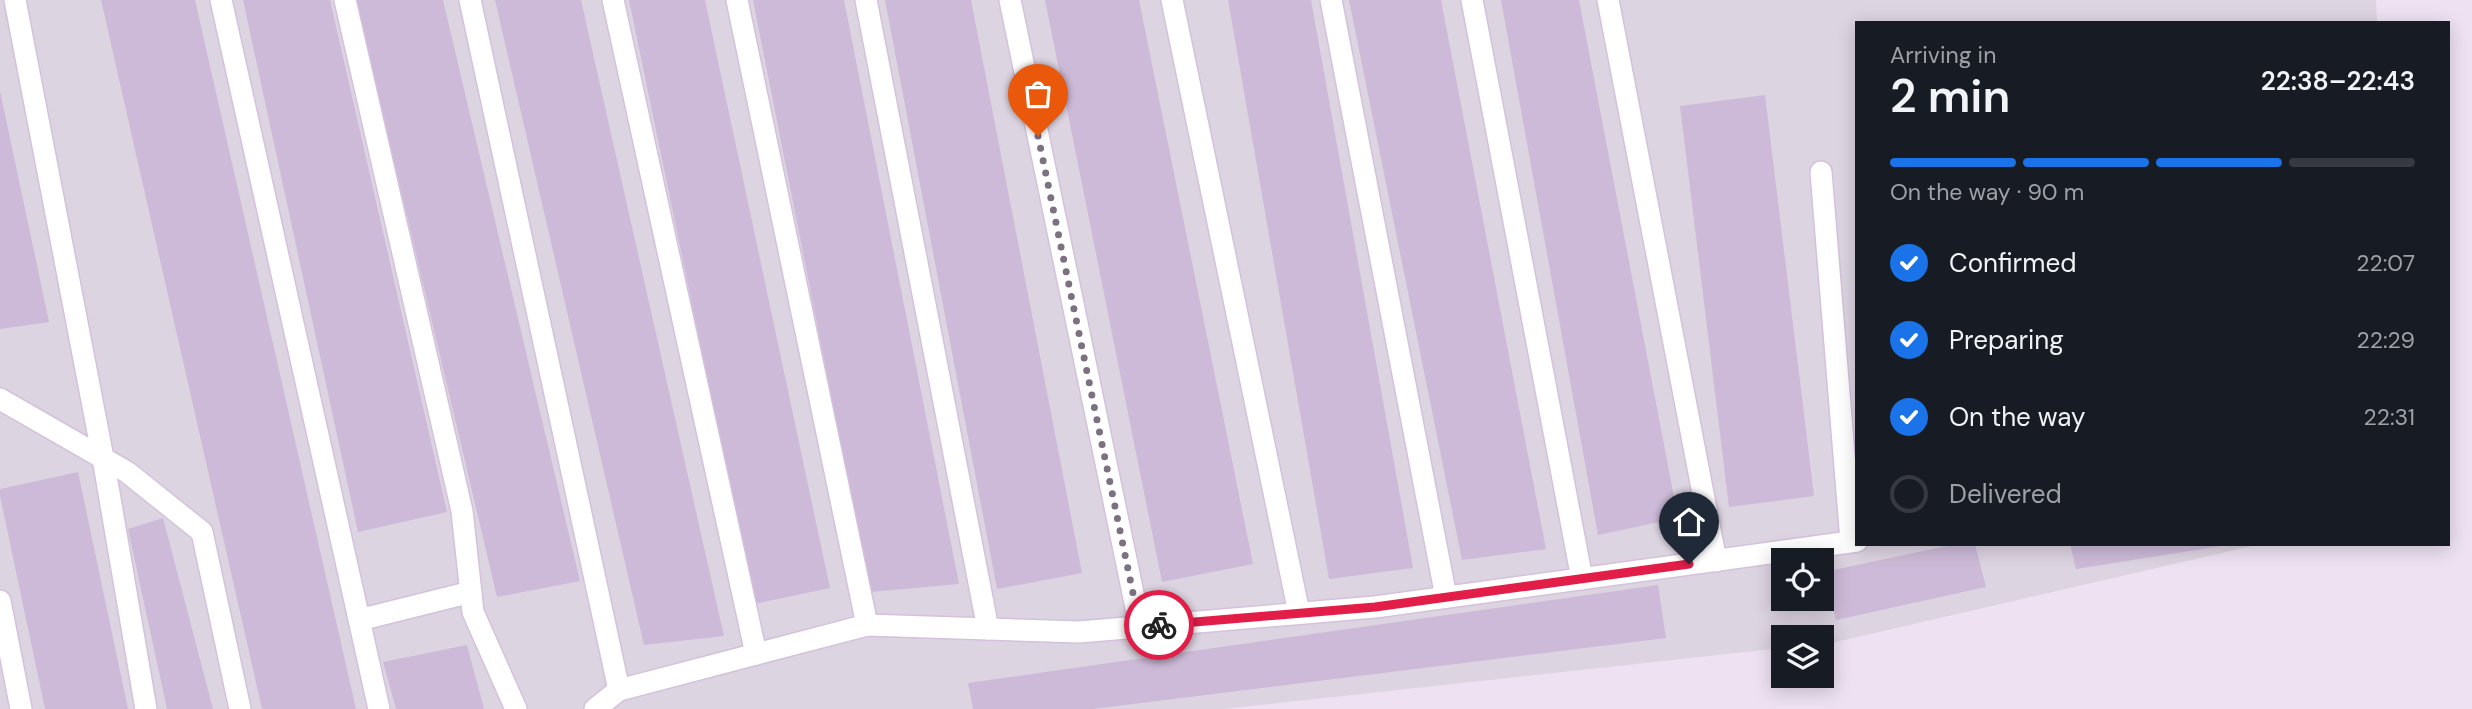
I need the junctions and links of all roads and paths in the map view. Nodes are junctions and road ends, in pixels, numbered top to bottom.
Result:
1 (15, 0) edge
2 (221, 0) edge
3 (345, 0) edge
4 (470, 0) edge
5 (613, 0) edge
6 (737, 0) edge
7 (866, 0) edge
8 (1010, 0) edge
9 (1172, 0) edge
10 (1331, 0) edge
11 (1472, 0) edge
12 (1608, 0) edge
13 (1821, 172) dead end
14 (0, 399) edge
15 (103, 458) junction
16 (1854, 541) edge
17 (1716, 561) junction
18 (1582, 579) junction
19 (471, 592) junction
20 (1446, 597) junction
21 (0, 601) edge
22 (1299, 613) junction
23 (359, 620) junction
24 (867, 625) junction
25 (1140, 627) junction
26 (988, 629) junction
27 (756, 654) junction
28 (620, 690) junction
29 (21, 709) edge
30 (146, 709) edge
31 (240, 709) edge
32 (379, 709) edge
33 (516, 709) edge
34 (595, 709) edge

1 - 15 lane
2 - 23 lane
3 - 19 lane
4 - 28 lane
5 - 27 lane
6 - 24 lane
7 - 26 lane
8 - 25 lane
9 - 22 lane
10 - 20 lane
11 - 18 lane
12 - 17 lane
13 - 16 lane
14 - 15 lane
15 - 30 lane
15 - 31 lane
16 - 17 lane
17 - 18 lane
18 - 20 lane
19 - 23 lane
19 - 33 lane
20 - 22 lane
21 - 29 lane
22 - 25 lane
23 - 32 lane
24 - 26 lane
24 - 27 lane
25 - 26 lane
27 - 28 lane
28 - 34 lane

